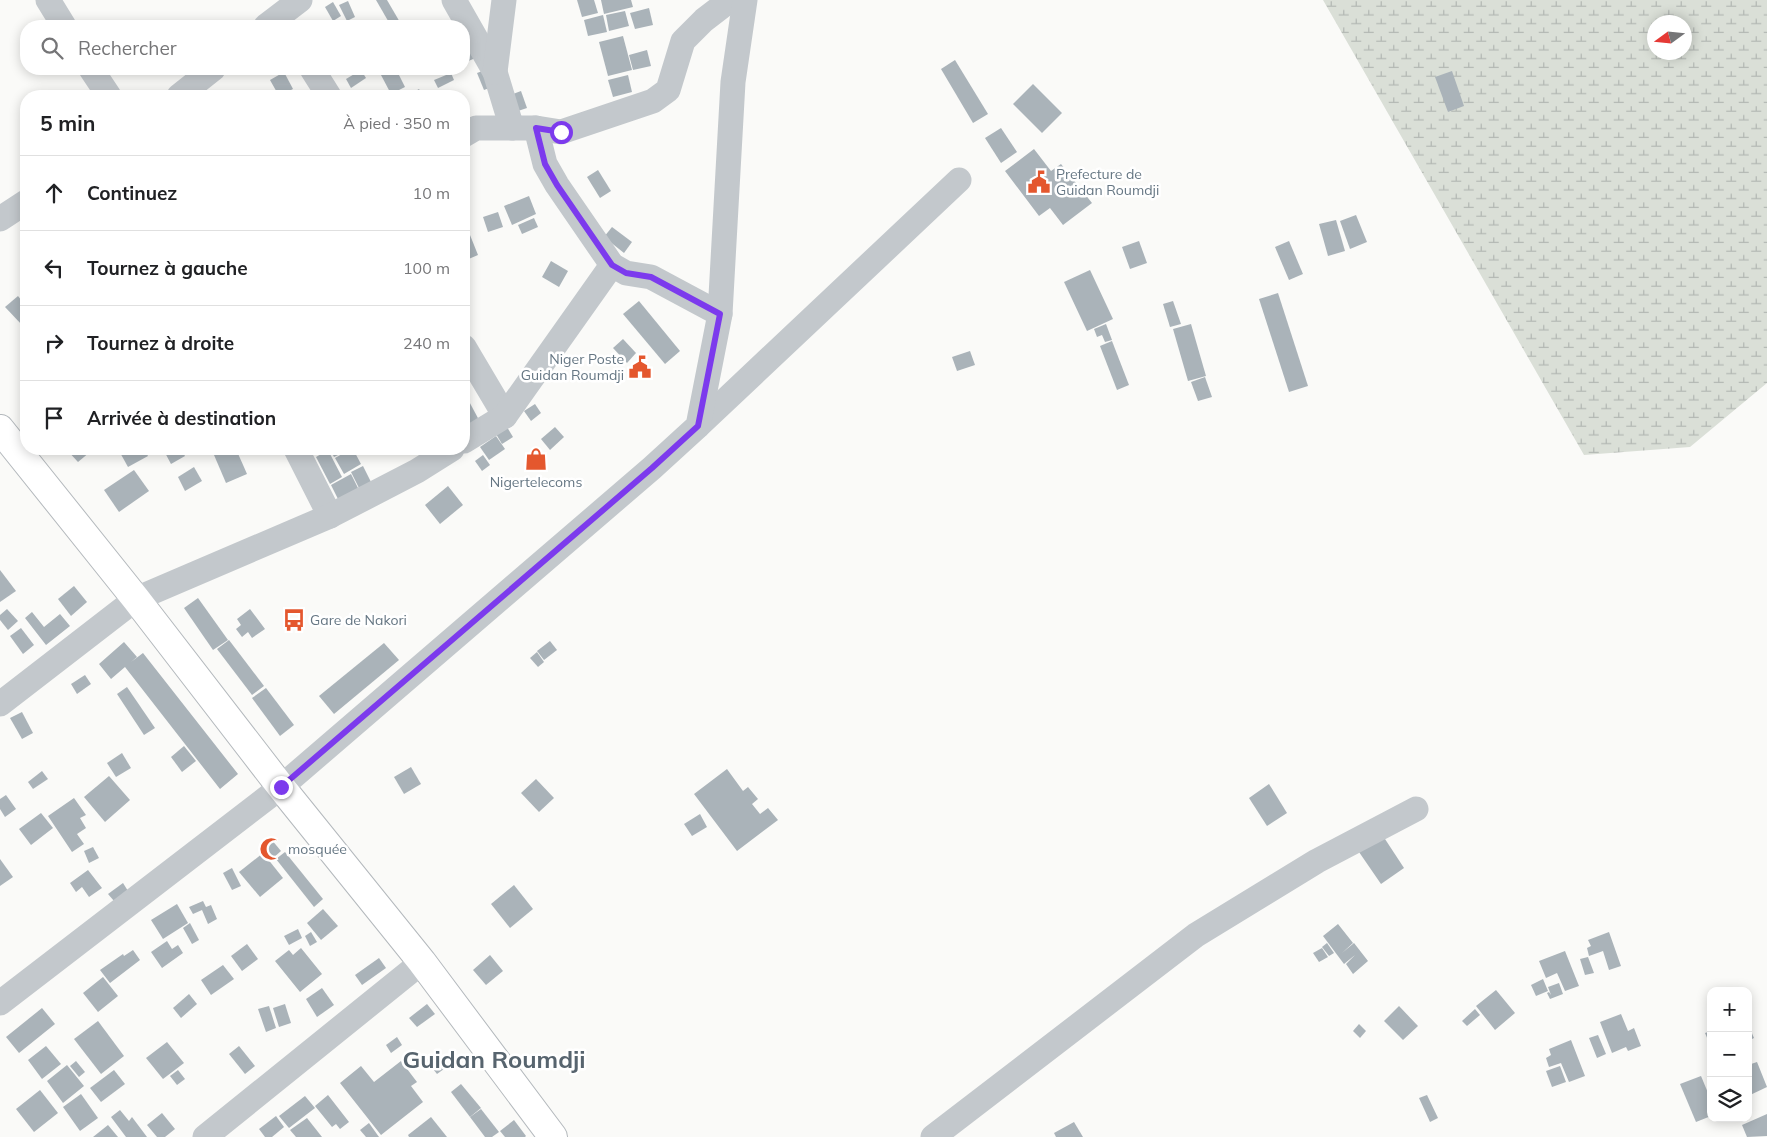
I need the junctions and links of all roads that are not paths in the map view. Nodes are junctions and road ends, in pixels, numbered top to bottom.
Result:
1 (48, 0) edge
2 (300, 0) edge
3 (454, 0) edge
4 (504, 0) edge
5 (730, 0) edge
6 (745, 0) edge
7 (275, 17) edge
8 (60, 20) edge
9 (465, 20) edge
10 (470, 28) edge
11 (495, 72) junction
12 (95, 75) edge
13 (205, 75) edge
14 (316, 75) edge
15 (105, 90) edge
16 (187, 90) edge
17 (325, 90) edge
18 (524, 128) junction
19 (470, 132) edge
20 (959, 180) dead end
21 (20, 206) edge
22 (0, 219) edge
23 (612, 265) junction
24 (720, 314) junction
25 (470, 357) edge
26 (505, 416) junction
27 (698, 426) junction
28 (0, 429) edge
29 (470, 437) edge
30 (20, 448) edge
31 (26, 455) edge
32 (299, 455) edge
33 (442, 455) edge
34 (330, 516) junction
35 (136, 599) junction
36 (0, 704) edge
37 (281, 787) junction
38 (1416, 809) dead end
39 (422, 962) junction
40 (0, 1004) edge
41 (205, 1137) edge
42 (553, 1137) edge
43 (933, 1137) edge

1 - 8 street
2 - 7 street
3 - 9 street
4 - 11 street
5 - 18 street
6 - 24 street
10 - 11 street
11 - 18 street
12 - 15 street
13 - 16 street
14 - 17 street
18 - 19 street
18 - 23 street
20 - 27 street
21 - 22 street
23 - 24 street
23 - 26 street
24 - 27 street
25 - 26 street
26 - 29 street
27 - 37 street
28 - 30 highway
31 - 35 highway
32 - 34 street
33 - 34 street
34 - 35 street
35 - 36 street
35 - 37 highway
37 - 39 highway
37 - 40 street
38 - 43 street
39 - 41 street
39 - 42 highway

